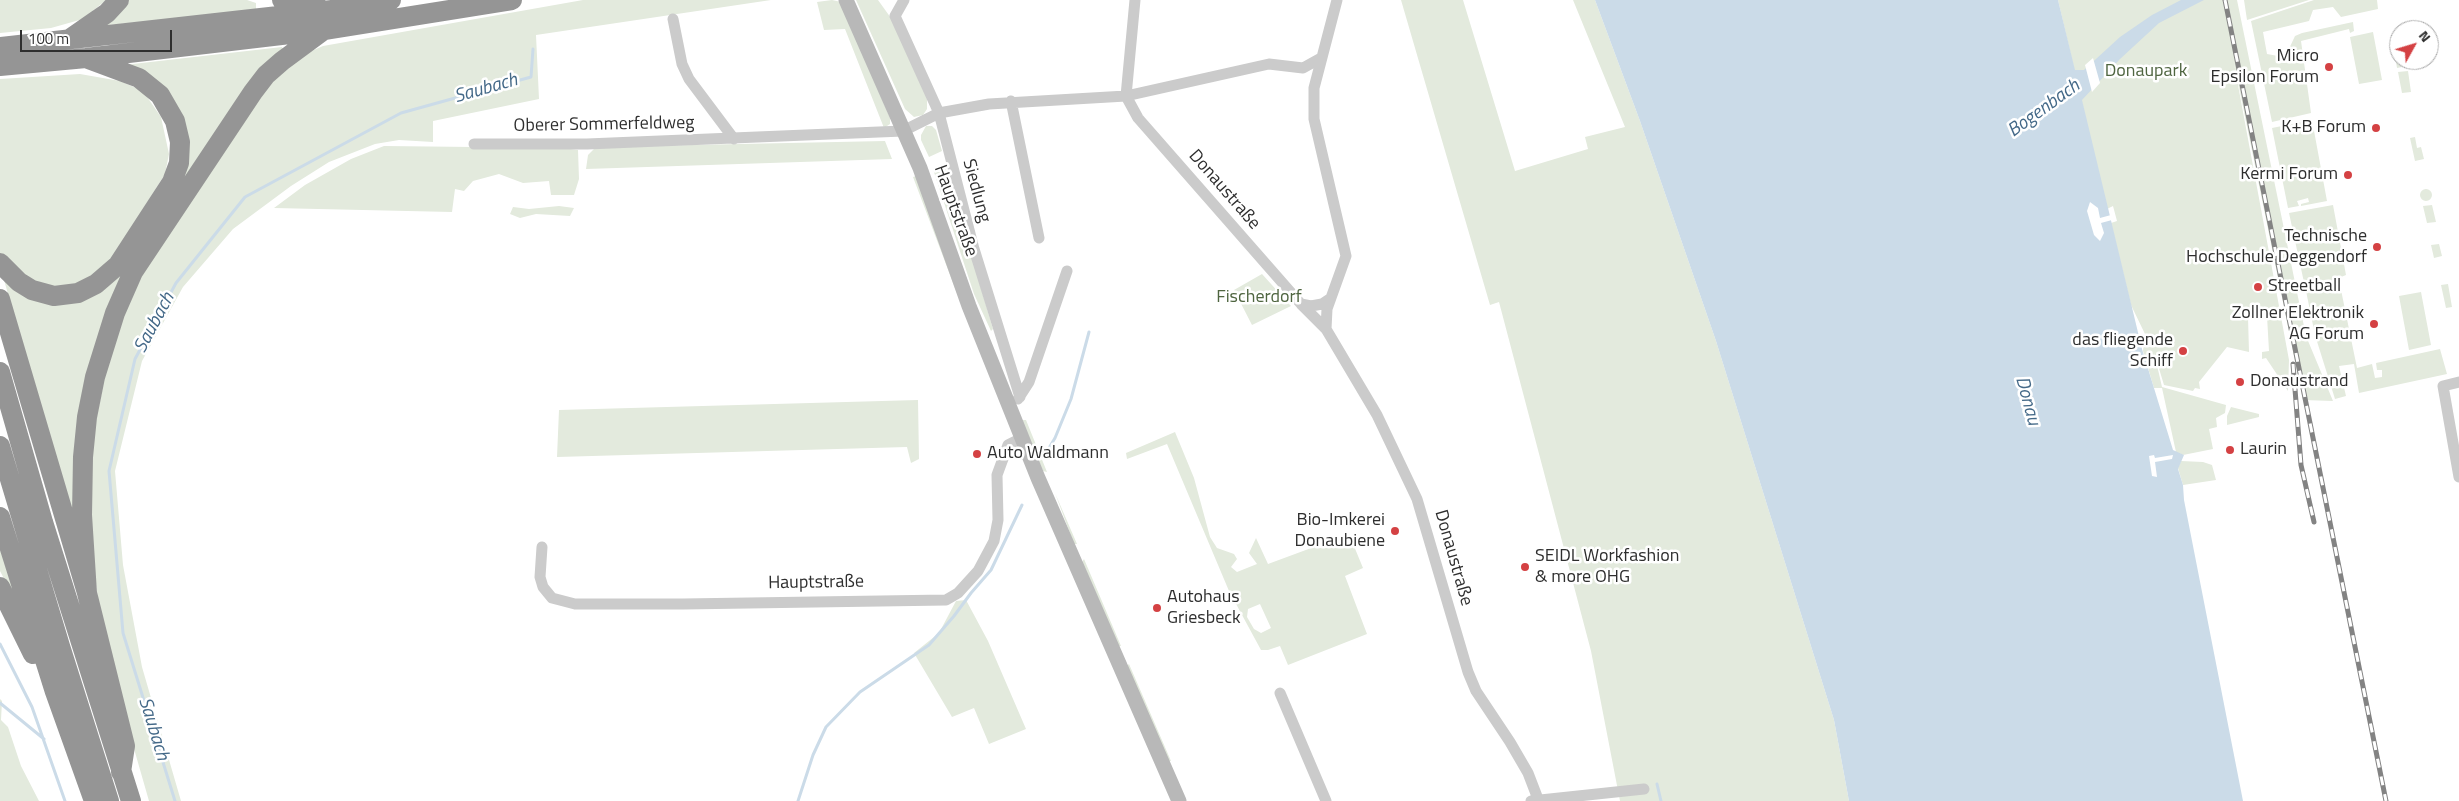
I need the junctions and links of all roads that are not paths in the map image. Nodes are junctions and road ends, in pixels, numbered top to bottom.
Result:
1 (119, 0) edge
2 (282, 0) edge
3 (391, 0) edge
4 (512, 0) edge
5 (846, 0) edge
6 (904, 0) edge
7 (1135, 0) edge
8 (1336, 0) edge
9 (332, 10) junction
10 (673, 19) dead end
11 (324, 30) junction
12 (67, 40) junction
13 (0, 47) edge
14 (86, 58) junction
15 (1321, 58) junction
16 (0, 66) edge
17 (1302, 68) junction
18 (1314, 88) junction
19 (1126, 96) junction
20 (1011, 101) junction
21 (945, 112) junction
22 (903, 131) junction
23 (734, 140) junction
24 (474, 144) dead end
25 (1039, 238) dead end
26 (0, 263) edge
27 (1067, 271) dead end
28 (1331, 298) junction
29 (0, 299) edge
30 (1301, 304) junction
31 (1326, 329) junction
32 (0, 372) edge
33 (2459, 382) edge
34 (1020, 397) junction
35 (1010, 409) junction
36 (1022, 438) junction
37 (0, 446) edge
38 (2459, 476) edge
39 (0, 518) edge
40 (542, 547) dead end
41 (0, 587) edge
42 (87, 593) junction
43 (55, 692) junction
44 (1280, 693) dead end
45 (121, 772) junction
46 (1644, 789) dead end
47 (1534, 800) edge
48 (94, 801) edge
49 (110, 801) edge
50 (130, 801) edge
51 (1179, 801) edge
52 (1326, 801) edge

1 - 12 highway
2 - 9 highway
3 - 9 highway
4 - 11 highway
5 - 22 main road, Hauptstraße
6 - 21 street, Siedlung
7 - 19 street
8 - 15 street
9 - 12 highway
10 - 23 street, Oberer Sommerfeldweg
11 - 14 highway
11 - 42 highway
12 - 13 highway
14 - 16 highway
14 - 26 highway
15 - 17 street
15 - 18 street
17 - 18 street
17 - 19 street
18 - 28 street
19 - 20 street
19 - 30 street, Donaustraße
20 - 21 street
20 - 25 street
21 - 22 street
21 - 34 street, Siedlung
22 - 23 street, Oberer Sommerfeldweg
22 - 35 main road, Hauptstraße
23 - 24 street, Oberer Sommerfeldweg
27 - 34 street
28 - 30 street
28 - 31 street
29 - 42 highway
30 - 31 street, Donaustraße
31 - 47 street, Donaustraße
32 - 45 highway
33 - 38 street
34 - 35 street
35 - 36 main road, Hauptstraße
36 - 40 street, Hauptstraße
36 - 51 main road, Hauptstraße
37 - 49 highway
39 - 43 highway
41 - 43 highway
42 - 45 highway
43 - 48 highway
44 - 52 street
45 - 50 highway
46 - 47 street, Donaustraße

